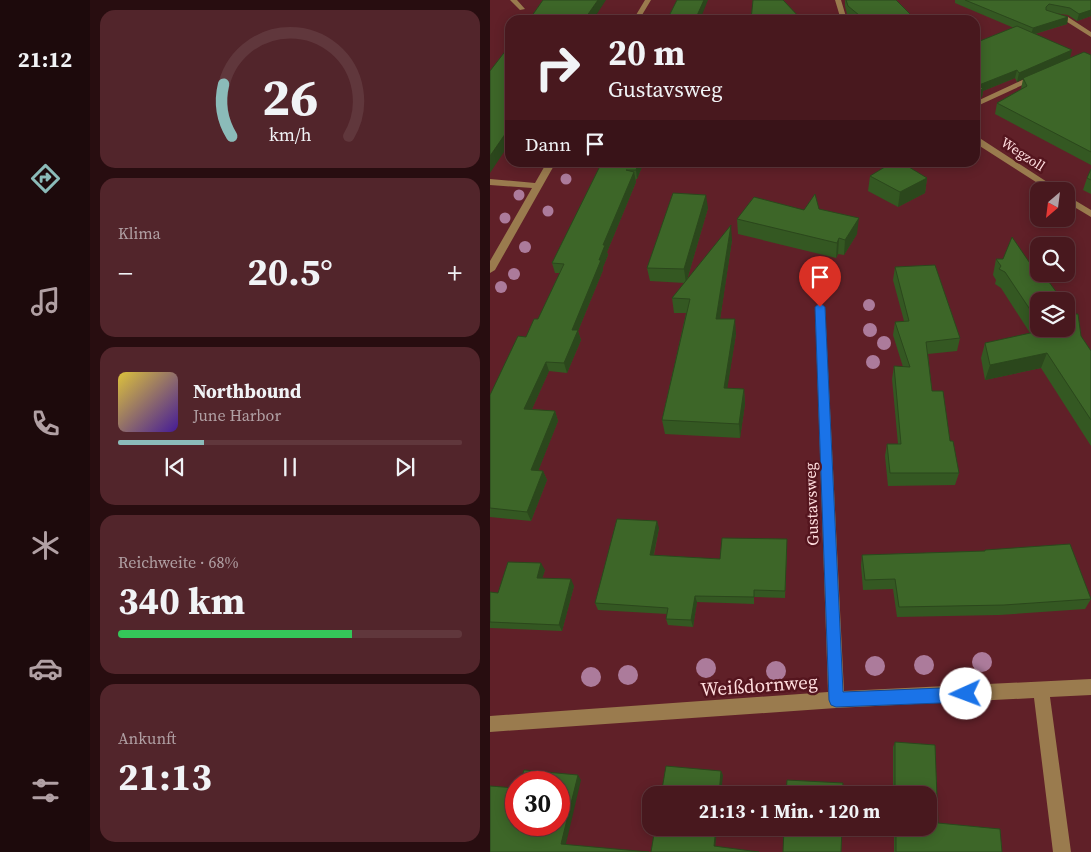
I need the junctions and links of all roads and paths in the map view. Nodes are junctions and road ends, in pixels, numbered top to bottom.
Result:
1 (513, 0) edge
2 (648, 0) edge
3 (838, 0) edge
4 (522, 8) dead end
5 (1048, 14) edge
6 (639, 15) edge
7 (842, 15) edge
8 (1091, 35) edge
9 (1043, 74) edge
10 (980, 103) edge
11 (980, 142) edge
12 (549, 167) edge
13 (490, 182) edge
14 (1042, 182) edge
15 (539, 186) junction
16 (1075, 204) edge
17 (1091, 214) edge
18 (490, 270) edge
19 (820, 307) dead end
20 (1091, 687) edge
21 (1041, 691) junction
22 (836, 700) junction
23 (490, 724) edge
24 (1062, 852) edge

1 - 4 street
2 - 6 street
3 - 7 street
5 - 8 street
9 - 10 street
11 - 14 street, Wegzoll
12 - 15 street
13 - 15 street
15 - 18 street
16 - 17 street
19 - 22 street, Gustavsweg
20 - 21 street, Weißdornweg
21 - 22 street, Weißdornweg
21 - 24 street
22 - 23 street, Weißdornweg

